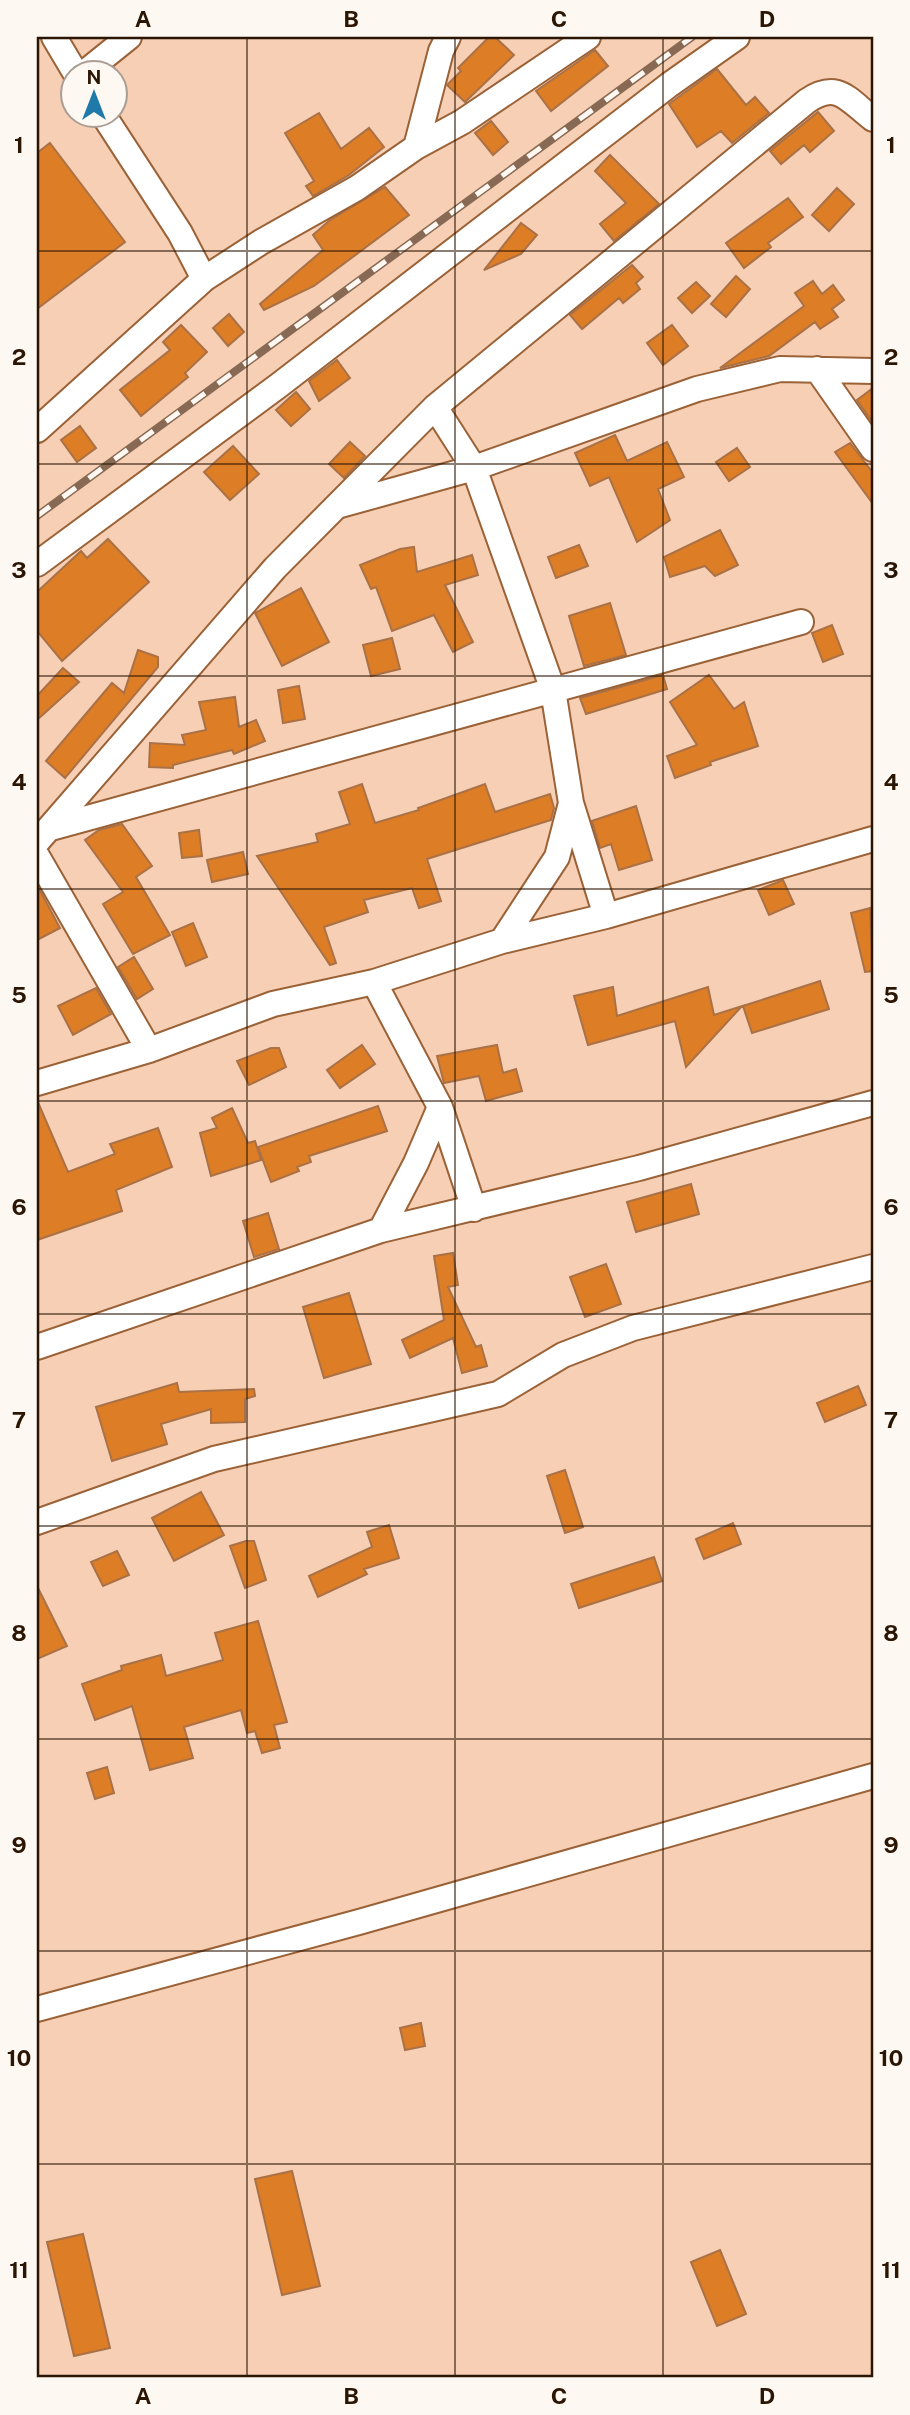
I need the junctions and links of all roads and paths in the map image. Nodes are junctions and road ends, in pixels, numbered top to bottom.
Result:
1 (54, 37) edge
2 (129, 37) edge
3 (448, 37) edge
4 (588, 37) edge
5 (737, 37) edge
6 (68, 60) edge
7 (100, 60) edge
8 (873, 119) edge
9 (113, 130) edge
10 (416, 146) junction
11 (204, 279) junction
12 (817, 369) junction
13 (873, 371) edge
14 (435, 407) junction
15 (37, 430) edge
16 (873, 449) edge
17 (474, 468) junction
18 (337, 506) junction
19 (37, 564) edge
20 (801, 622) dead end
21 (553, 690) junction
22 (571, 803) junction
23 (44, 835) edge
24 (873, 839) edge
25 (37, 856) edge
26 (606, 916) junction
27 (502, 941) junction
28 (374, 982) junction
29 (149, 1050) junction
30 (37, 1083) edge
31 (873, 1103) edge
32 (440, 1107) junction
33 (474, 1209) junction
34 (381, 1230) junction
35 (873, 1266) edge
36 (37, 1347) edge
37 (37, 1522) edge
38 (873, 1776) edge
39 (37, 2008) edge

1 - 6 street
2 - 7 street
3 - 10 street
4 - 10 street
5 - 19 street
8 - 14 street
9 - 11 street
10 - 11 street
11 - 15 street
12 - 13 street
12 - 16 street
12 - 17 street
14 - 17 street
14 - 18 street
17 - 18 street
17 - 21 street
18 - 23 street
20 - 21 street
21 - 22 street
21 - 23 street
22 - 26 street
22 - 27 street
24 - 26 street
25 - 29 street
26 - 27 street
27 - 28 street
28 - 29 street
28 - 32 street
29 - 30 street
31 - 33 street
32 - 33 street
32 - 34 street
33 - 34 street
34 - 36 street
35 - 37 street
38 - 39 street

